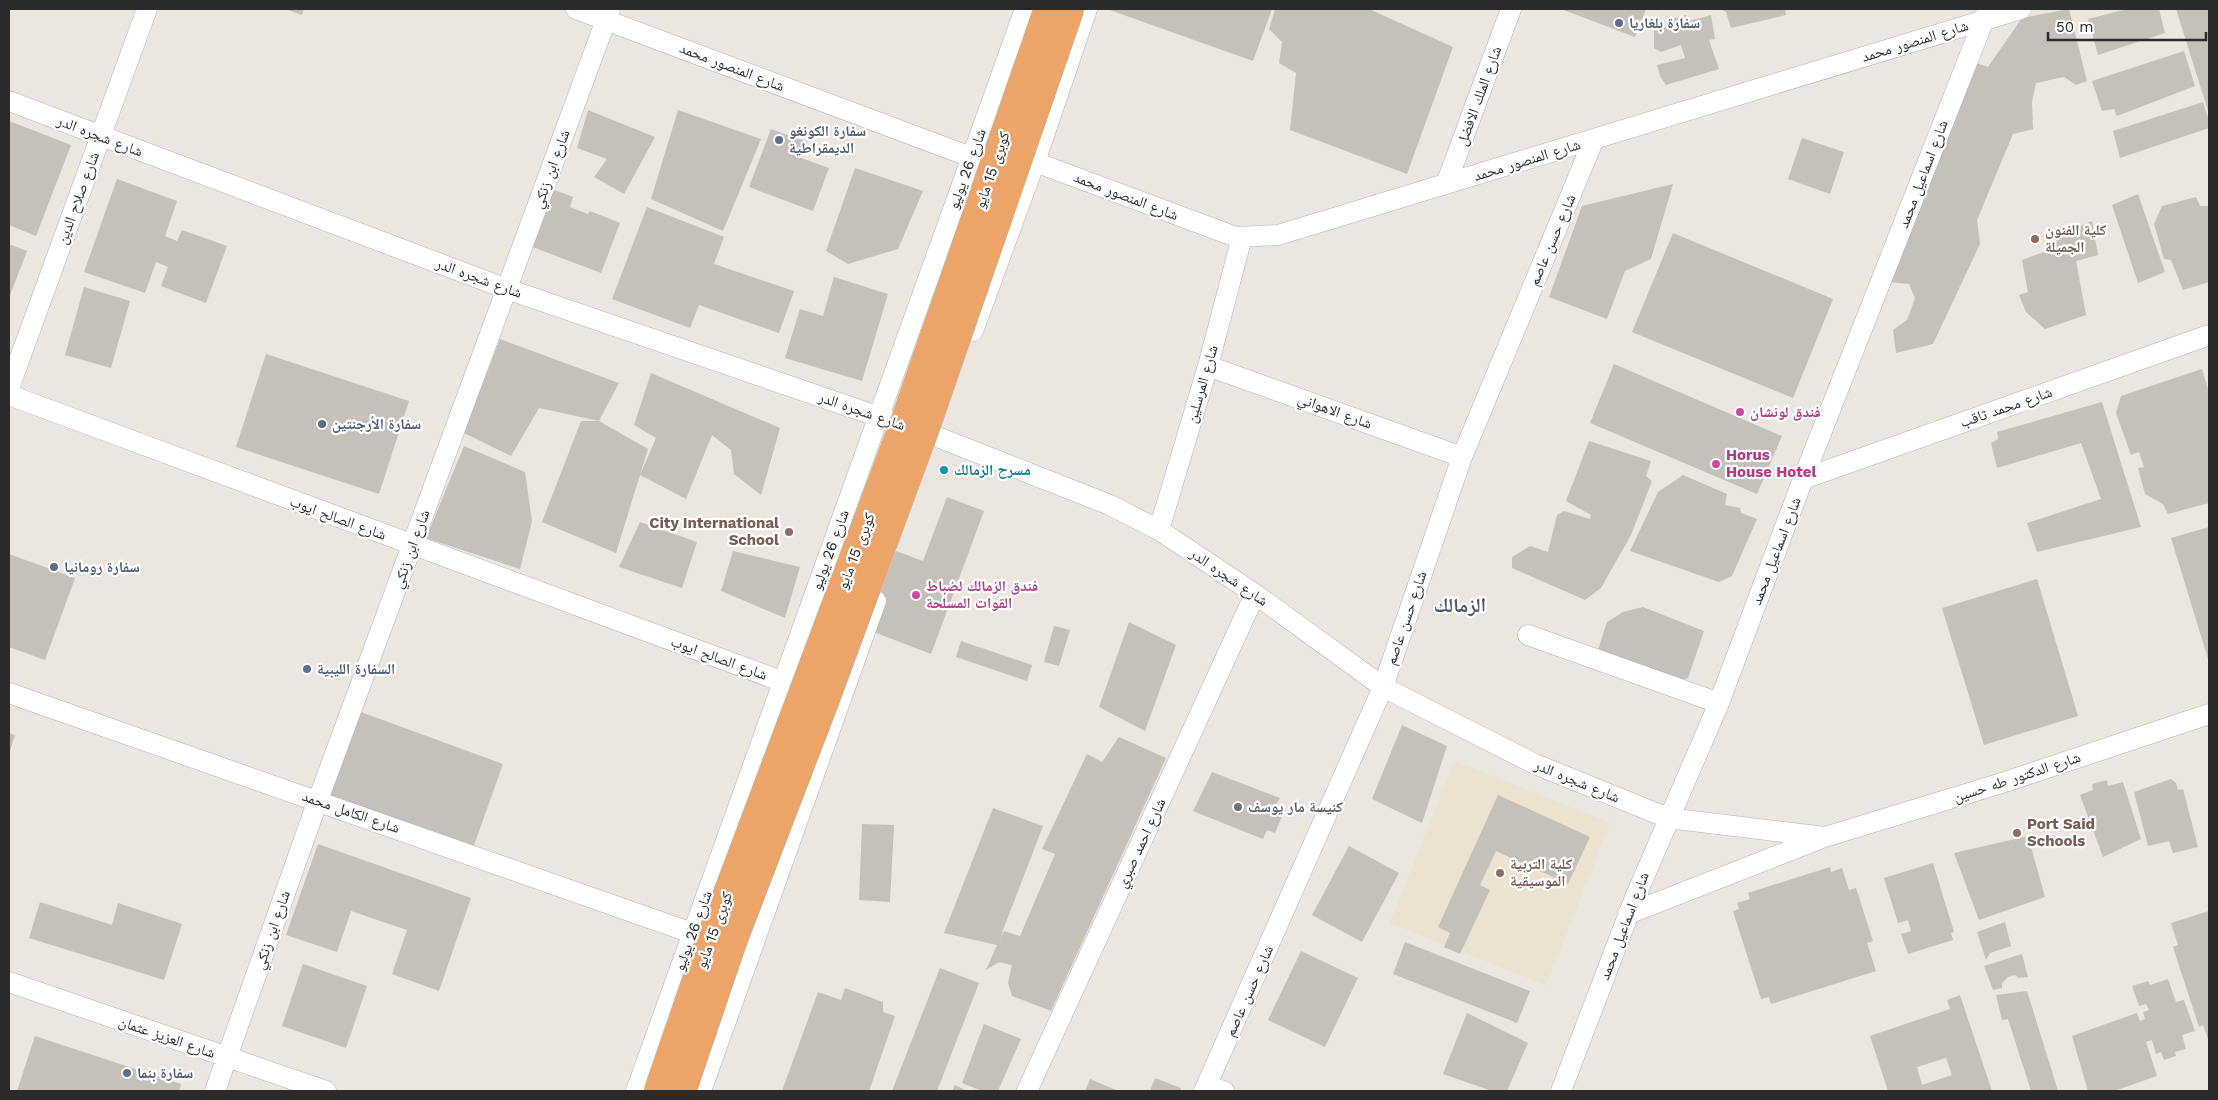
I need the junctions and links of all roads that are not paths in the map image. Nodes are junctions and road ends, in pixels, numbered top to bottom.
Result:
1 (147, 9) edge
2 (576, 9) edge
3 (1026, 9) edge
4 (1048, 9) edge
5 (1070, 9) edge
6 (1087, 9) edge
7 (1511, 9) edge
8 (2022, 9) edge
9 (609, 14) edge
10 (1986, 15) edge
11 (9, 101) edge
12 (101, 136) junction
13 (1594, 139) junction
14 (971, 157) junction
15 (1035, 162) junction
16 (1446, 184) junction
17 (1242, 237) junction
18 (507, 289) junction
19 (2209, 336) edge
20 (1208, 366) junction
21 (9, 388) edge
22 (9, 395) edge
23 (880, 418) junction
24 (935, 436) junction
25 (1462, 457) junction
26 (1803, 479) junction
27 (1159, 530) junction
28 (412, 546) junction
29 (1255, 594) junction
30 (1528, 635) dead end
31 (781, 681) junction
32 (1382, 687) junction
33 (9, 694) edge
34 (1719, 703) junction
35 (2209, 714) edge
36 (318, 800) junction
37 (1668, 818) junction
38 (1825, 837) junction
39 (1631, 907) junction
40 (692, 933) junction
41 (9, 982) edge
42 (227, 1058) junction
43 (1212, 1089) edge
44 (215, 1091) edge
45 (326, 1091) edge
46 (636, 1091) edge
47 (658, 1091) edge
48 (682, 1091) edge
49 (701, 1091) edge
50 (1027, 1091) edge
51 (1560, 1091) edge

1 - 12 street, شارع صلاح الدين
2 - 9 street, شارع المنصور محمد
3 - 14 street, شارع 26 يوليو
4 - 47 highway, كوبرى 15 مايو, bridge
5 - 48 highway, كوبرى 15 مايو, bridge
6 - 15 street
7 - 16 street, شارع الملك الافضل
8 - 10 street, شارع المنصور محمد
9 - 14 street, شارع المنصور محمد
9 - 18 street, شارع ابن زنكي
10 - 13 street, شارع المنصور محمد
10 - 26 street, شارع اسماعيل محمد
11 - 12 street, شارع شجره الدر
12 - 18 street, شارع شجره الدر
12 - 21 street, شارع صلاح الدين
13 - 16 street, شارع المنصور محمد
13 - 25 street, شارع حسن عاصم
14 - 23 street, شارع 26 يوليو
15 - 17 street, شارع المنصور محمد
15 - 24 street
16 - 17 street, شارع المنصور محمد
17 - 20 street, شارع المرسلين
18 - 23 street, شارع شجره الدر
18 - 28 street, شارع ابن زنكي
19 - 26 street, شارع محمد ثاقب
20 - 25 street, شارع الاهواني
20 - 27 street, شارع المرسلين
22 - 28 street, شارع الصالح ايوب
23 - 24 street, شارع شجره الدر
23 - 31 street, شارع 26 يوليو
24 - 27 street, شارع شجره الدر
24 - 49 street
25 - 32 street, شارع حسن عاصم
26 - 34 street, شارع اسماعيل محمد
27 - 29 street, شارع شجره الدر
28 - 31 street, شارع الصالح ايوب
28 - 36 street, شارع ابن زنكي
29 - 32 street, شارع شجره الدر
29 - 50 street, شارع احمد صبري
30 - 34 street
31 - 40 street, شارع 26 يوليو
32 - 37 street, شارع شجره الدر
32 - 43 street, شارع حسن عاصم
33 - 36 street, شارع الكامل محمد
34 - 37 street, شارع اسماعيل محمد
35 - 38 street, شارع الدكتور طه حسين
36 - 40 street, شارع الكامل محمد
36 - 42 street, شارع ابن زنكي
37 - 38 street, شارع الدكتور طه حسين
37 - 39 street, شارع اسماعيل محمد
38 - 39 street, شارع الدكتور طه حسين
39 - 51 street, شارع اسماعيل محمد
40 - 46 street, شارع 26 يوليو
41 - 42 street, شارع العزيز عثمان
42 - 44 street, شارع ابن زنكي
42 - 45 street, شارع العزيز عثمان

